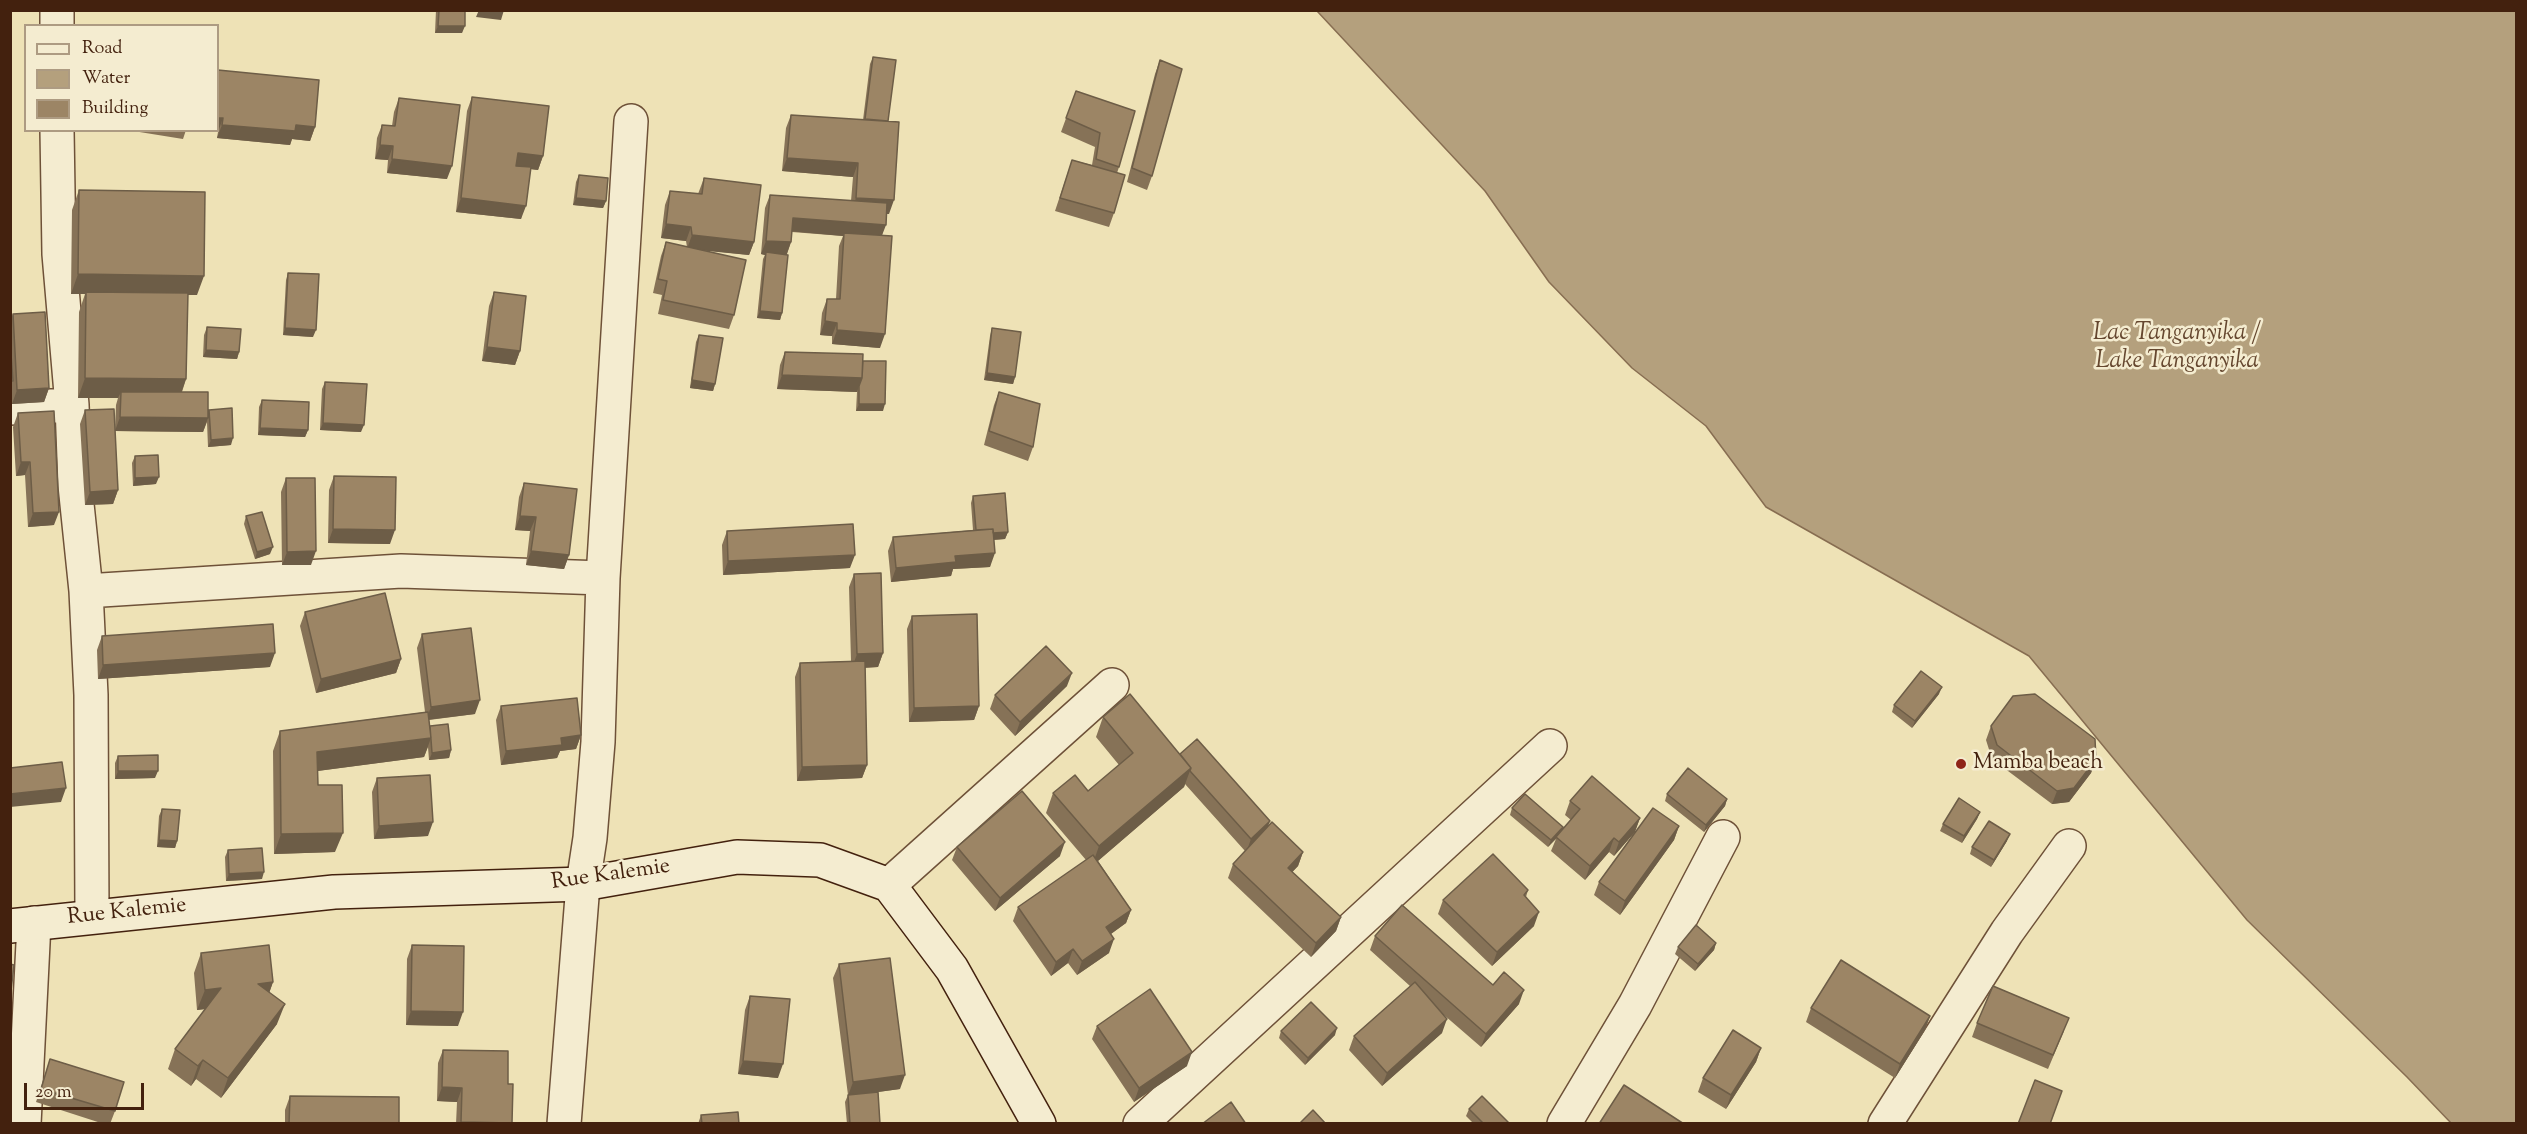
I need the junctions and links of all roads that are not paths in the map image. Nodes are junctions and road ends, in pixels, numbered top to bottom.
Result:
1 (631, 120) dead end
2 (57, 132) edge
3 (72, 405) junction
4 (10, 408) edge
5 (603, 578) junction
6 (86, 591) junction
7 (1112, 685) dead end
8 (1550, 746) dead end
9 (1723, 837) dead end
10 (2069, 846) dead end
11 (583, 884) junction
12 (889, 885) junction
13 (92, 915) junction
14 (22, 924) edge
15 (24, 1124) edge
16 (564, 1124) edge
17 (1039, 1124) edge
18 (1140, 1124) edge
19 (1564, 1124) edge
20 (1885, 1124) edge

1 - 5 street
2 - 3 street
3 - 4 street
3 - 6 street
5 - 6 street
5 - 11 street
6 - 13 street
7 - 12 street
8 - 18 street
9 - 19 street
10 - 20 street
11 - 12 street, Rue Kalemie
11 - 13 street, Rue Kalemie
11 - 16 street
12 - 17 street
13 - 14 street, Rue Kalemie
14 - 15 street

